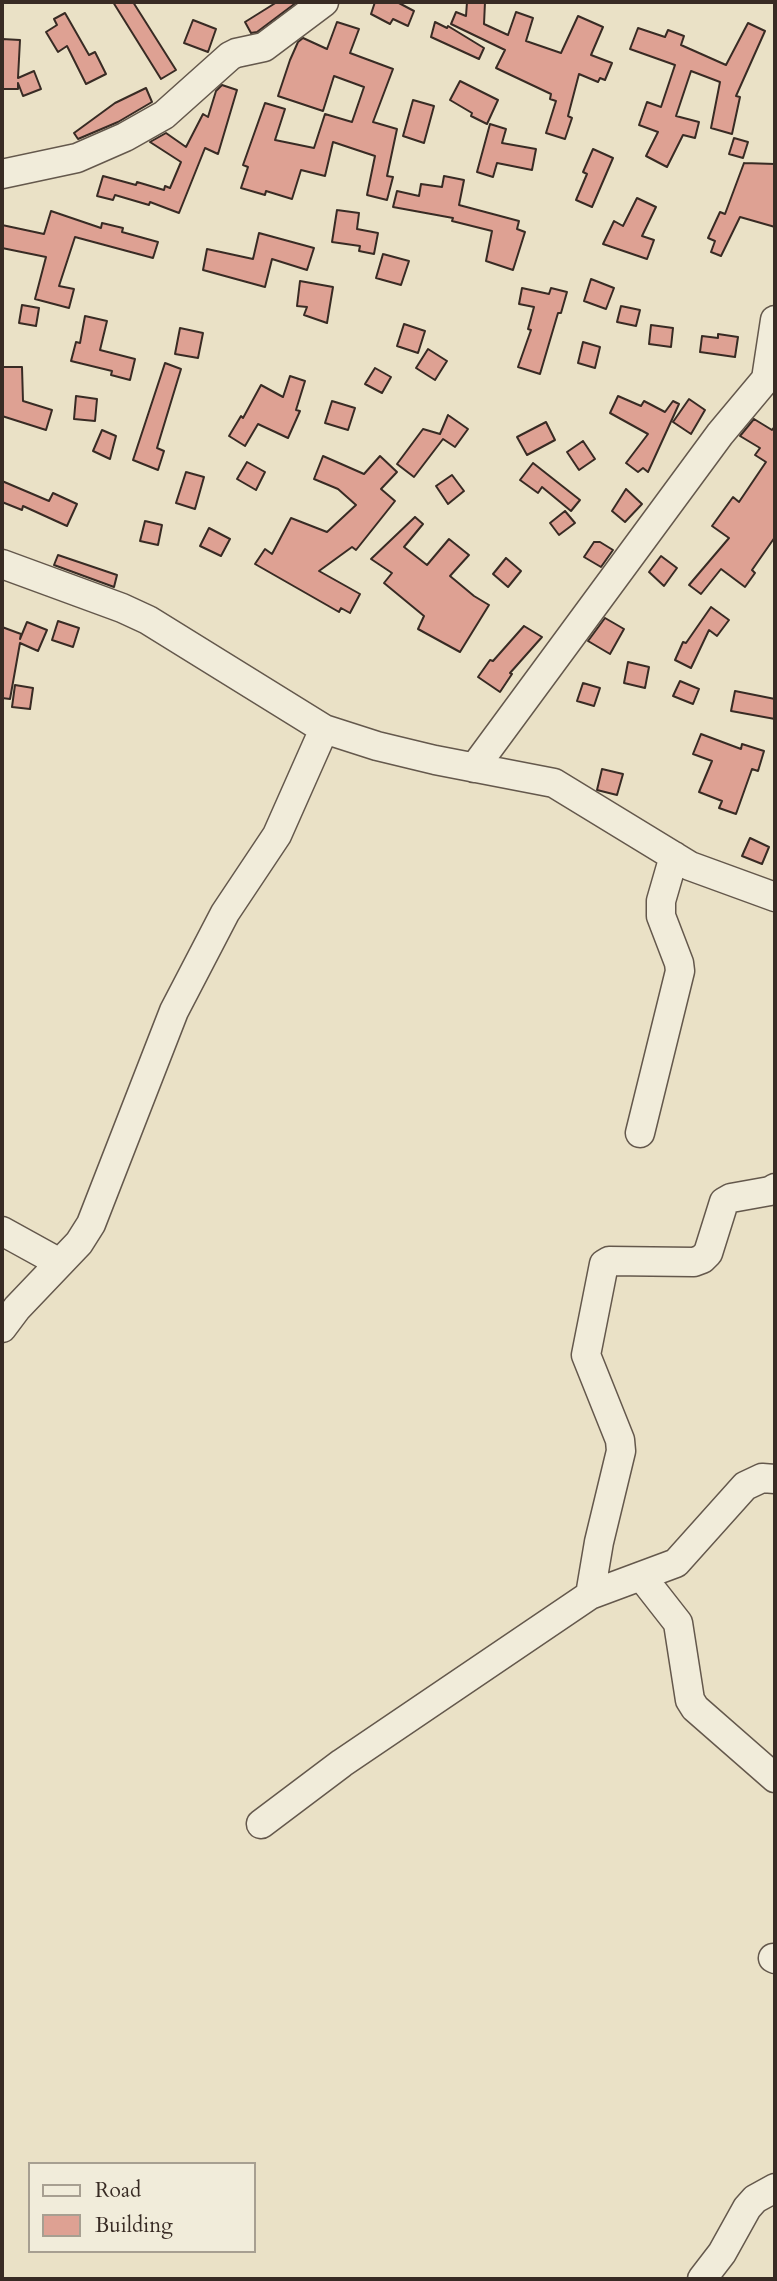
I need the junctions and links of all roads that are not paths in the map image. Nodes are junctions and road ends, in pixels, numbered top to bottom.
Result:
1 (324, 2) edge
2 (2, 174) edge
3 (775, 320) edge
4 (771, 377) edge
5 (2, 564) edge
6 (324, 729) junction
7 (474, 768) junction
8 (674, 856) junction
9 (775, 897) edge
10 (640, 1133) dead end
11 (775, 1188) edge
12 (2, 1231) edge
13 (60, 1263) junction
14 (2, 1328) edge
15 (775, 1479) edge
16 (642, 1577) junction
17 (590, 1595) junction
18 (775, 1778) edge
19 (261, 1824) dead end
20 (775, 2188) edge
21 (702, 2279) edge

1 - 2 street
3 - 4 street
4 - 7 street
5 - 6 street
6 - 7 street
6 - 13 street
7 - 8 street
8 - 9 street
8 - 10 street
11 - 17 street
12 - 13 street
13 - 14 street
15 - 16 street
16 - 17 street
16 - 18 street
17 - 19 street
20 - 21 street

